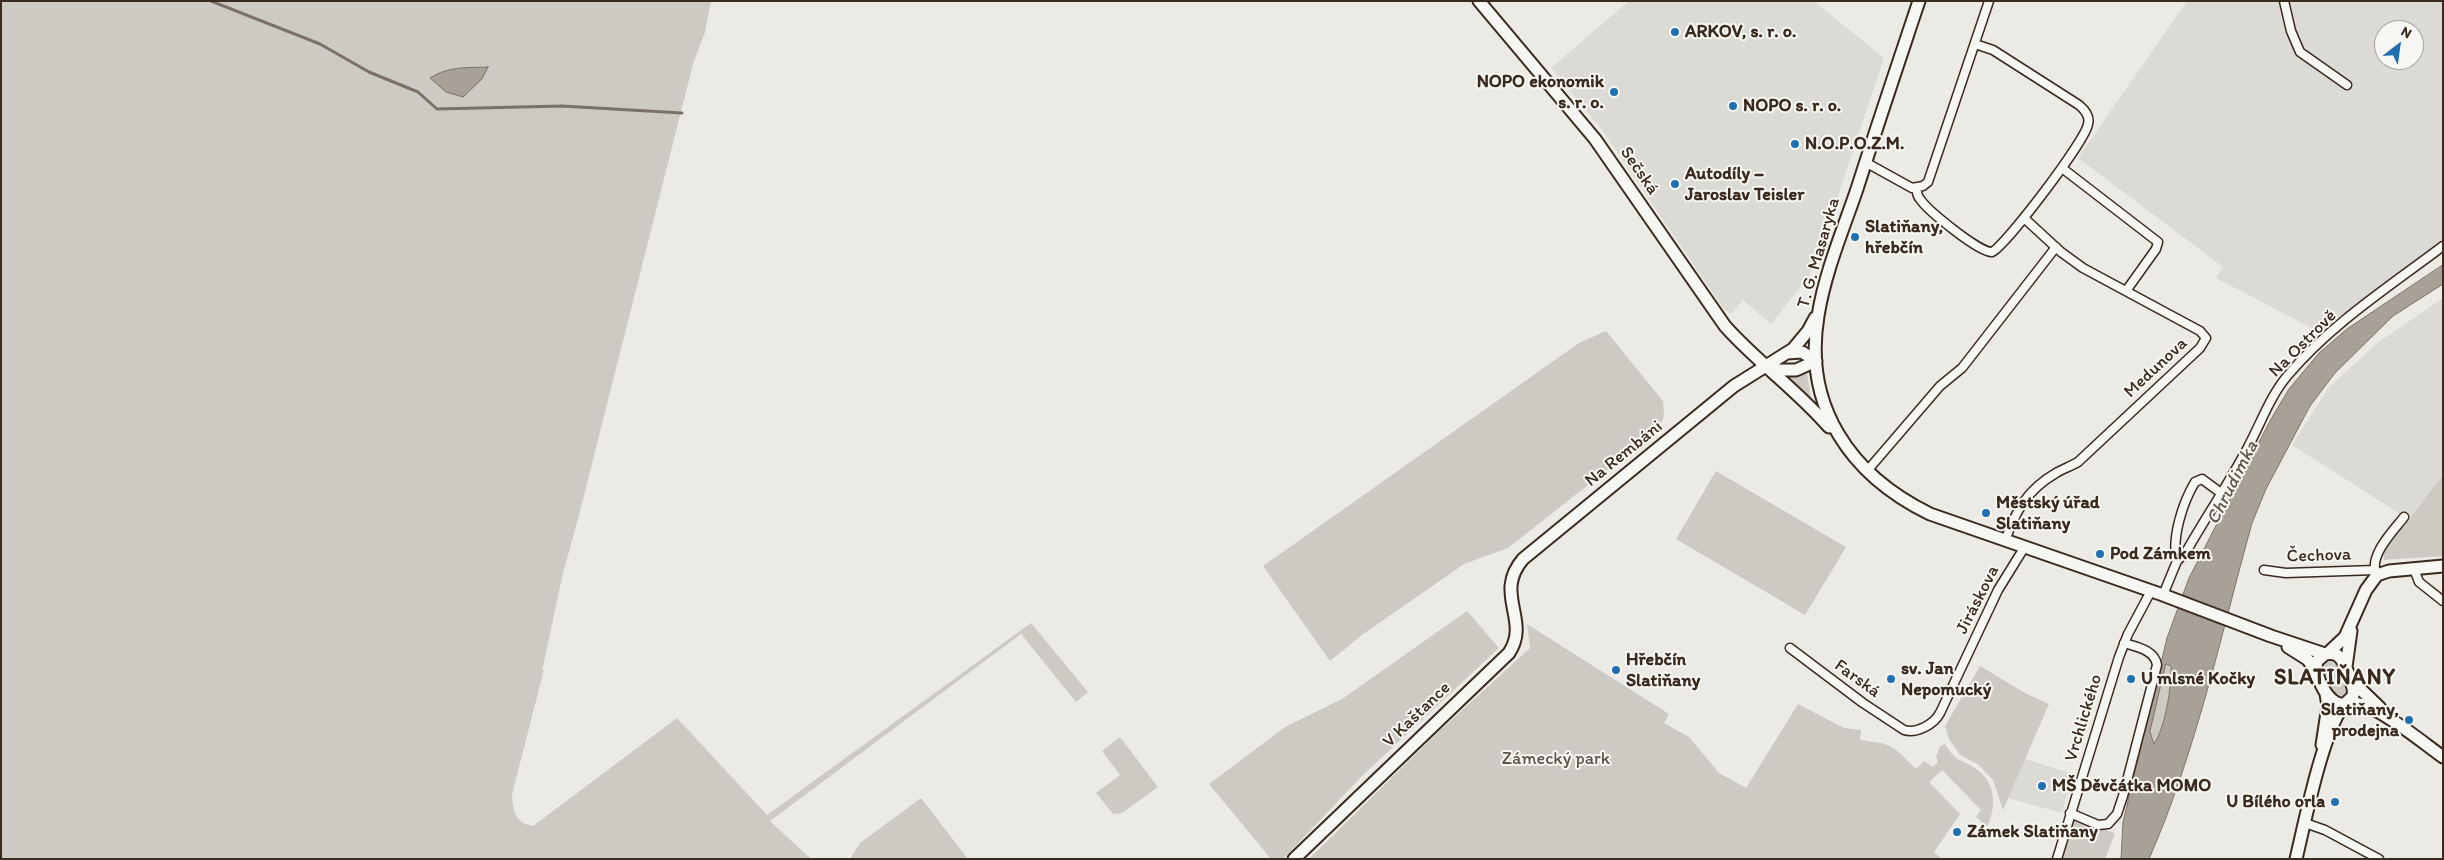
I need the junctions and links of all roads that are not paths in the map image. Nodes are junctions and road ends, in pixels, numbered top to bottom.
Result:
1 (1479, 1) edge
2 (1919, 1) edge
3 (1989, 1) edge
4 (2284, 1) edge
5 (1976, 44) junction
6 (2347, 85) dead end
7 (1866, 162) junction
8 (2062, 168) junction
9 (1916, 188) junction
10 (2024, 218) junction
11 (2443, 246) edge
12 (2056, 247) junction
13 (2126, 292) junction
14 (1821, 300) junction
15 (1785, 354) junction
16 (1816, 361) junction
17 (1767, 368) junction
18 (1856, 459) junction
19 (1867, 471) junction
20 (2221, 493) junction
21 (2404, 517) dead end
22 (2005, 541) junction
23 (2024, 548) junction
24 (2177, 560) junction
25 (2443, 566) edge
26 (2414, 569) junction
27 (2264, 570) dead end
28 (2376, 572) junction
29 (1512, 576) joint
30 (2151, 591) junction
31 (2165, 596) junction
32 (2443, 601) edge
33 (2358, 612) junction
34 (2260, 632) junction
35 (2124, 643) junction
36 (1790, 648) dead end
37 (2327, 653) junction
38 (2316, 671) junction
39 (2348, 675) junction
40 (2325, 690) junction
41 (2347, 703) junction
42 (1936, 721) joint
43 (2420, 741) junction
44 (2443, 757) edge
45 (2320, 765) junction
46 (2070, 813) junction
47 (2305, 823) junction
48 (1294, 859) edge
49 (2057, 859) edge
50 (2296, 859) edge
51 (2379, 859) edge

1 - 17 street, Sečská
2 - 7 street, T. G. Masaryka
3 - 5 street
4 - 6 street
5 - 8 street
5 - 9 street
7 - 9 street
7 - 14 street, T. G. Masaryka
8 - 10 street
8 - 13 street
9 - 10 street
10 - 12 street, Medunova
11 - 20 street, Na Ostrově
12 - 13 street, Medunova
12 - 19 street
13 - 22 street, Medunova
14 - 15 street
14 - 16 street, T. G. Masaryka
15 - 16 street
15 - 17 street
16 - 17 street
16 - 18 street, T. G. Masaryka
17 - 18 street, Sečská
17 - 29 street, Na Rembáni
18 - 19 street, T. G. Masaryka
19 - 22 street, T. G. Masaryka
20 - 24 street, Na Ostrově
20 - 24 street, Na Ostrově
21 - 28 street
22 - 23 street, T. G. Masaryka
23 - 30 street, T. G. Masaryka
23 - 42 street, Jiráskova
24 - 31 street, Na Ostrově
25 - 26 street
26 - 28 street
26 - 32 street
27 - 28 street, Čechova
28 - 33 street
29 - 48 street, V Kaštance
30 - 31 street, T. G. Masaryka
30 - 35 street, Vrchlického
31 - 34 street, T. G. Masaryka
33 - 37 street
33 - 39 street
34 - 37 street, T. G. Masaryka
34 - 38 street, T. G. Masaryka
35 - 46 street, Vrchlického
35 - 46 street
36 - 42 street, Farská
37 - 38 street
37 - 39 street, T. G. Masaryka
38 - 40 street, T. G. Masaryka
39 - 41 street, T. G. Masaryka
39 - 43 street
40 - 41 street, T. G. Masaryka
40 - 45 street, T. G. Masaryka
41 - 43 street
41 - 45 street, T. G. Masaryka
43 - 44 street
45 - 47 street, T. G. Masaryka
46 - 49 street, Vrchlického
47 - 50 street, T. G. Masaryka
47 - 51 street

